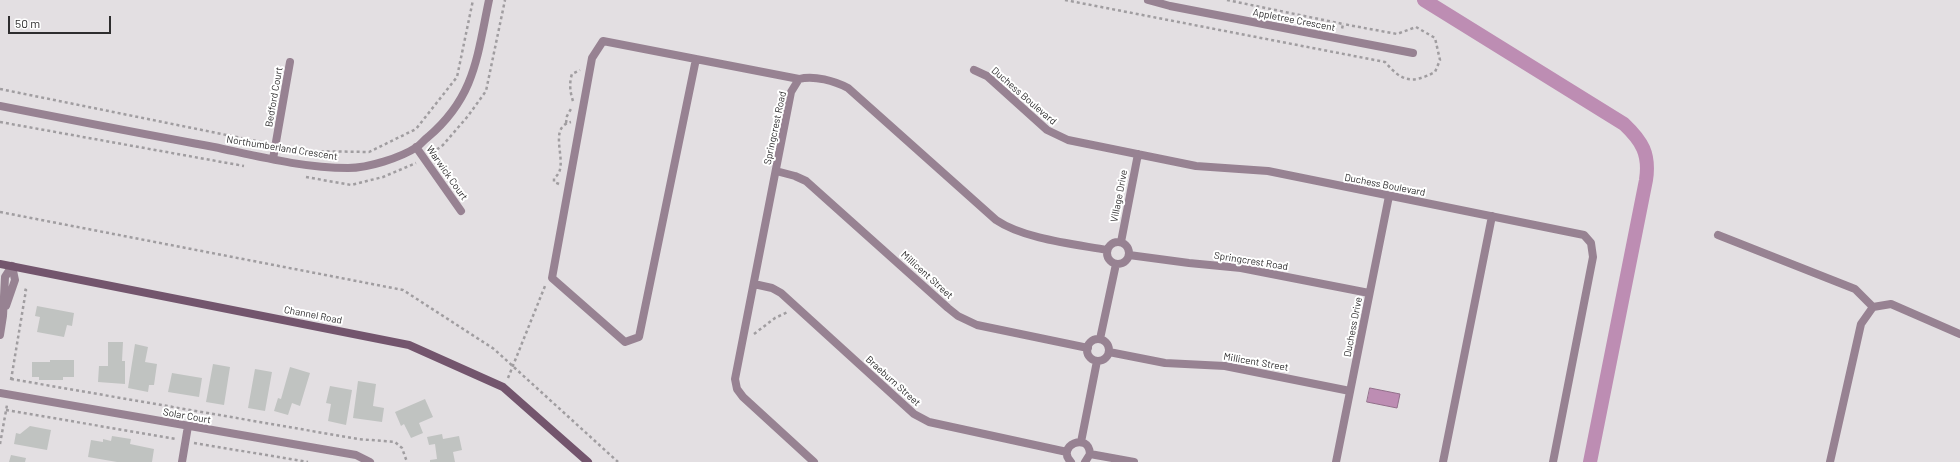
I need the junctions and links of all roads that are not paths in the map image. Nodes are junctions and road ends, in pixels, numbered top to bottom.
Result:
1 (489, 0) edge
2 (1148, 0) edge
3 (1413, 53) dead end
4 (696, 59) junction
5 (290, 62) dead end
6 (974, 70) dead end
7 (799, 79) junction
8 (0, 106) edge
9 (416, 147) junction
10 (1138, 154) junction
11 (273, 159) junction
12 (776, 171) junction
13 (1388, 196) junction
14 (461, 211) dead end
15 (1492, 216) junction
16 (1718, 235) dead end
17 (1121, 242) junction
18 (1107, 250) junction
19 (1129, 255) junction
20 (0, 264) edge
21 (1116, 264) junction
22 (12, 266) junction
23 (754, 284) junction
24 (1369, 293) junction
25 (1873, 306) junction
26 (3, 316) junction
27 (1960, 334) edge
28 (0, 335) edge
29 (1100, 339) junction
30 (1088, 348) junction
31 (1110, 352) junction
32 (1097, 361) junction
33 (1350, 391) junction
34 (4, 394) edge
35 (188, 426) junction
36 (1081, 442) junction
37 (1067, 452) junction
38 (1090, 454) junction
39 (182, 462) edge
40 (370, 462) edge
41 (588, 462) edge
42 (814, 462) edge
43 (1072, 462) edge
44 (1085, 462) edge
45 (1134, 462) edge
46 (1336, 462) edge
47 (1443, 462) edge
48 (1553, 462) edge
49 (1830, 462) edge

1 - 9 street, Northumberland Crescent
2 - 3 street, Appletree Crescent
4 - 4 street
4 - 7 street
5 - 11 street, Bedford Court
6 - 10 street, Duchess Boulevard
7 - 12 street, Springcrest Road
7 - 18 street
8 - 11 street, Northumberland Crescent
9 - 11 street, Northumberland Crescent
9 - 14 street, Warwick Court
10 - 13 street, Duchess Boulevard
10 - 17 street, Village Drive
12 - 23 street, Springcrest Road
12 - 30 street, Millicent Street
13 - 15 street, Duchess Boulevard
13 - 24 street, Duchess Drive
15 - 47 street
15 - 48 street, Duchess Boulevard
16 - 25 street
17 - 18 street
17 - 19 street
18 - 21 street
19 - 21 street
19 - 24 street, Springcrest Road
20 - 22 street, Channel Road
21 - 29 street
22 - 26 street
22 - 26 street
22 - 41 street, Channel Road
23 - 37 street, Braeburn Street
23 - 42 street, Springcrest Road
24 - 33 street, Duchess Drive
25 - 27 street
25 - 49 street
26 - 28 street
29 - 30 street
29 - 31 street
30 - 32 street
31 - 32 street
31 - 33 street, Millicent Street
32 - 36 street
33 - 46 street, Duchess Drive
34 - 35 street, Solar Court
35 - 39 street
35 - 40 street, Solar Court
36 - 37 street
36 - 38 street
37 - 43 street
38 - 44 street
38 - 45 street

